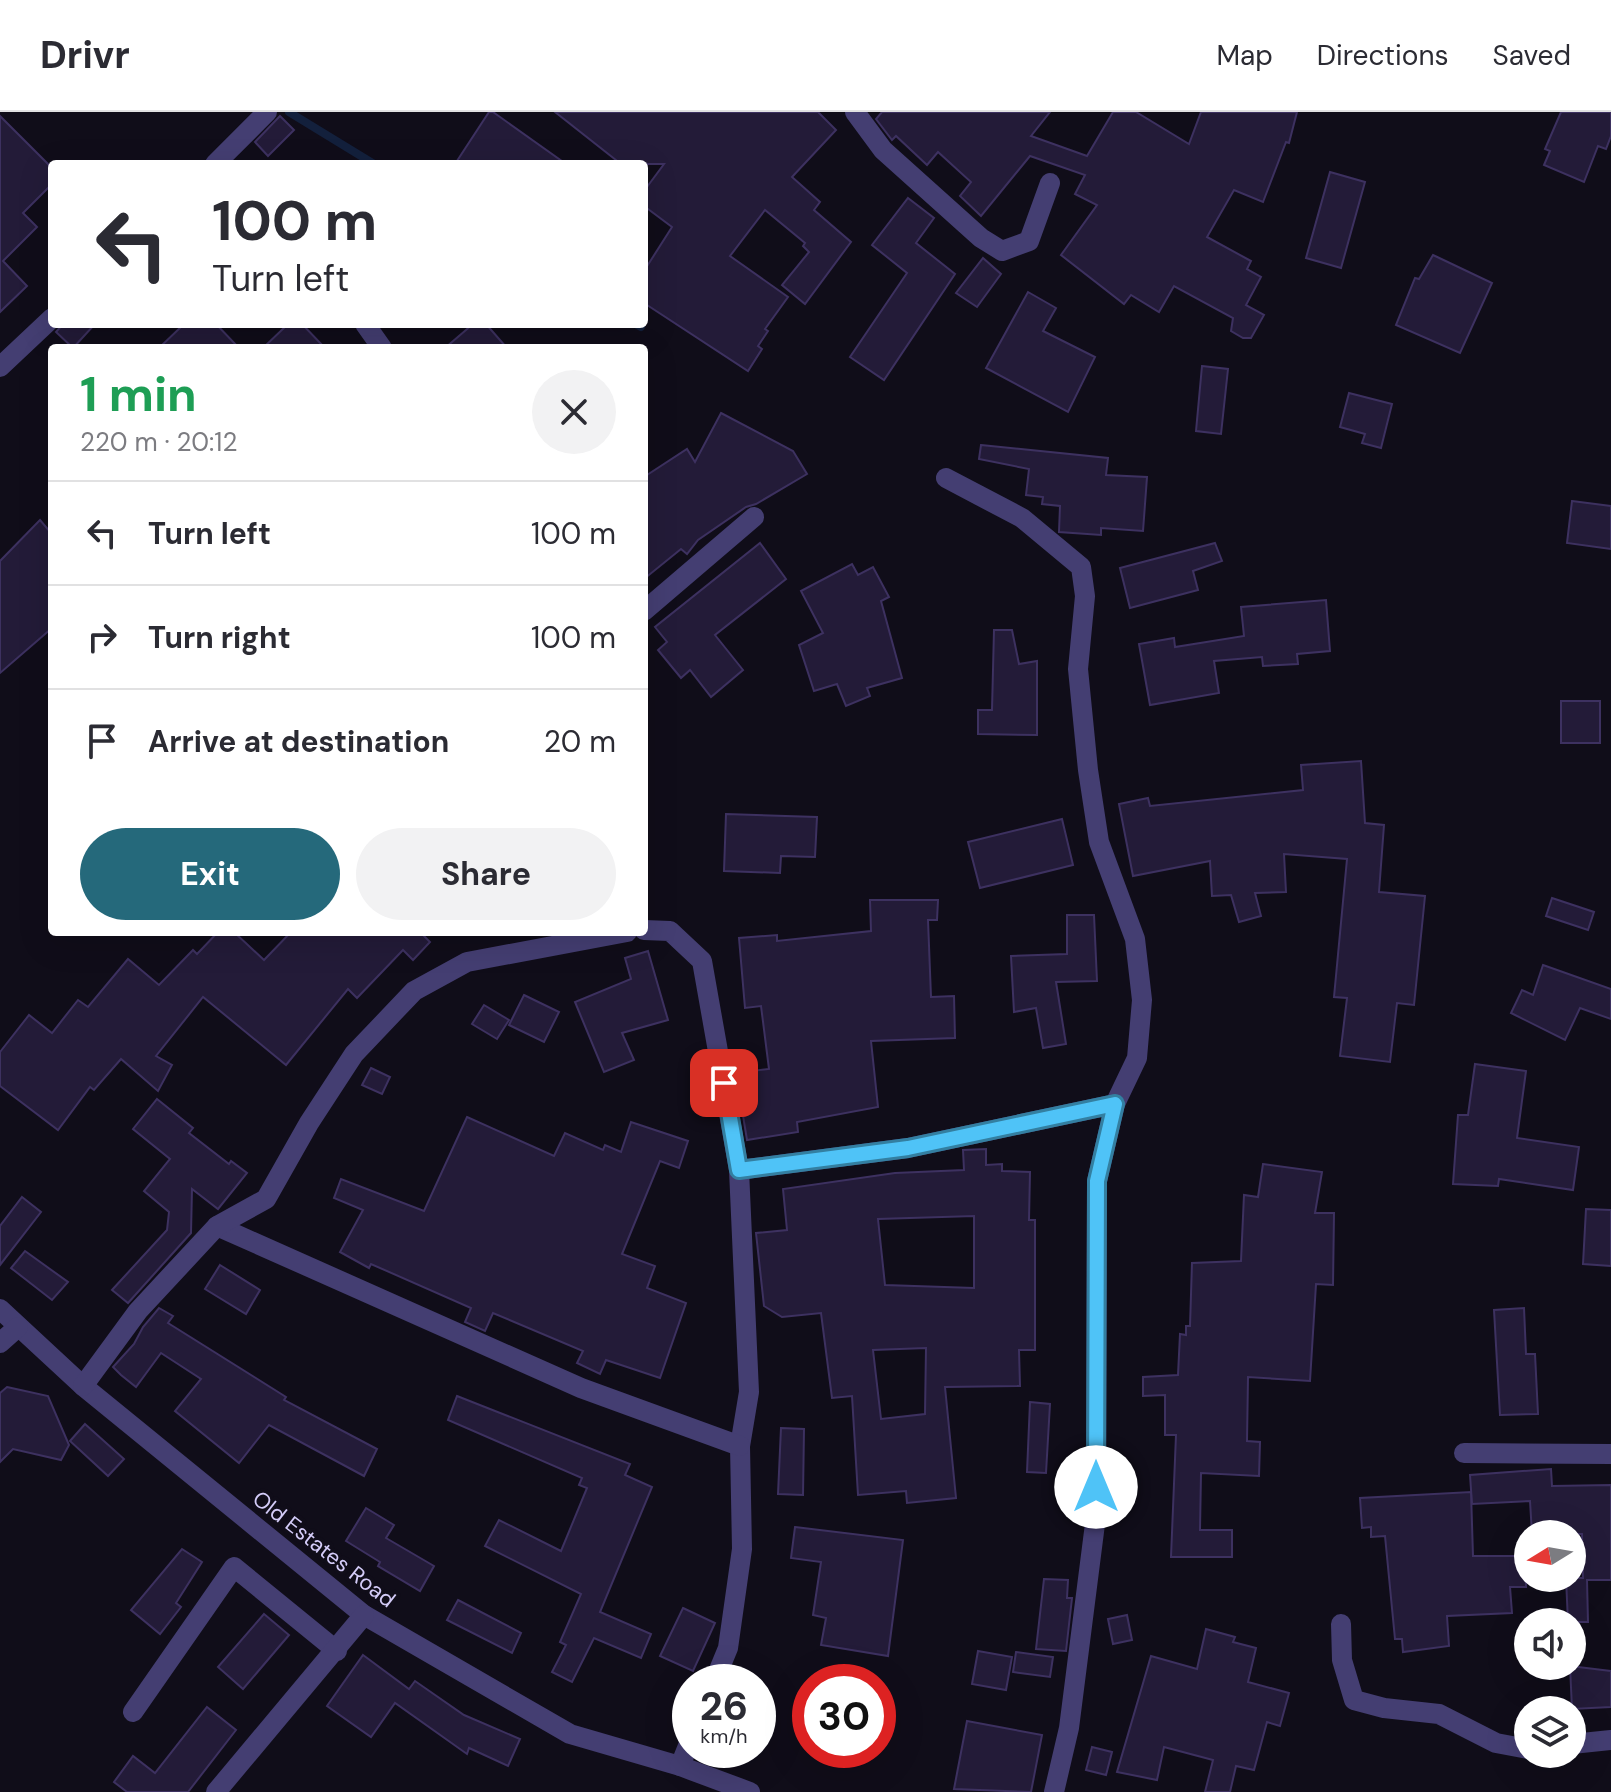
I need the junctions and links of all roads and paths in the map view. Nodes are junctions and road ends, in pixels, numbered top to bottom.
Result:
1 (855, 112) edge
2 (266, 113) edge
3 (226, 160) edge
4 (1050, 183) dead end
5 (48, 322) edge
6 (0, 367) edge
7 (946, 478) dead end
8 (754, 517) dead end
9 (648, 608) edge
10 (648, 930) edge
11 (606, 936) edge
12 (1115, 1104) junction
13 (739, 1170) junction
14 (217, 1226) junction
15 (0, 1309) edge
16 (18, 1327) junction
17 (0, 1343) edge
18 (83, 1386) junction
19 (740, 1446) junction
20 (1464, 1453) dead end
21 (1611, 1454) edge
22 (364, 1615) junction
23 (1341, 1624) dead end
24 (337, 1651) junction
25 (721, 1664) edge
26 (133, 1712) dead end
27 (1611, 1740) edge
28 (1586, 1743) edge
29 (1514, 1746) edge
30 (672, 1764) edge
31 (685, 1768) edge
32 (216, 1792) edge
33 (750, 1792) edge
34 (1054, 1792) edge

1 - 4 street
2 - 3 street
5 - 6 street
7 - 12 street
8 - 9 street
10 - 13 street
11 - 14 street
12 - 13 street
12 - 34 street
13 - 19 street
14 - 18 street
14 - 19 street
15 - 16 street, Old Estates Road
16 - 17 street
16 - 18 street, Old Estates Road
18 - 22 street, Old Estates Road
19 - 25 street
20 - 21 street
22 - 24 street
22 - 30 street, Old Estates Road
23 - 29 street
24 - 26 street
24 - 32 street
27 - 28 street
31 - 33 street, Old Estates Road

